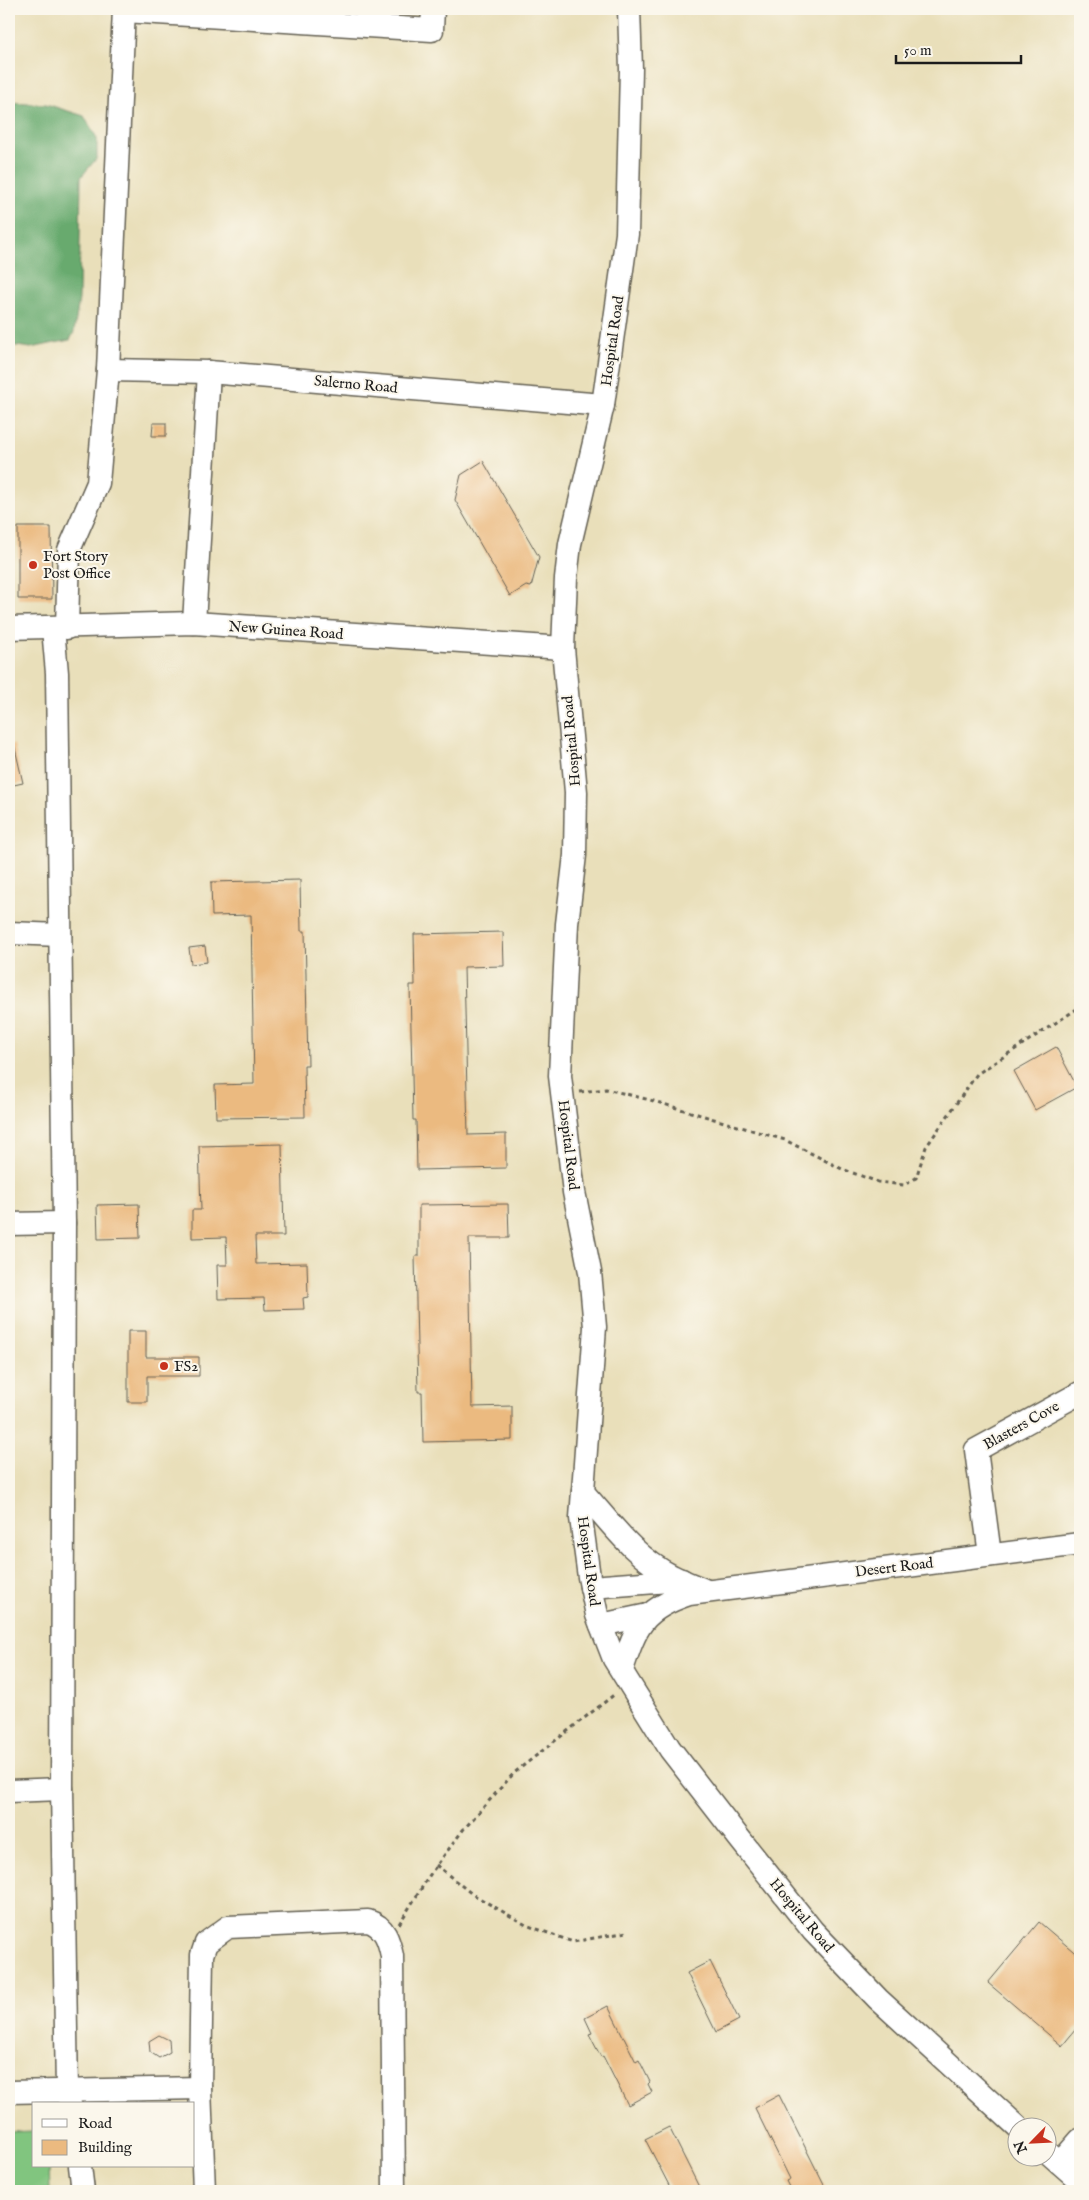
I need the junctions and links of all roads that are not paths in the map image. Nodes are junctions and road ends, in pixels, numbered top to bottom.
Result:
1 (433, 9) edge
2 (630, 9) edge
3 (124, 10) edge
4 (108, 370) junction
5 (209, 372) junction
6 (603, 405) junction
7 (194, 623) junction
8 (9, 628) edge
9 (60, 628) junction
10 (563, 648) junction
11 (9, 933) edge
12 (60, 935) junction
13 (64, 1223) junction
14 (9, 1224) edge
15 (1080, 1393) edge
16 (583, 1492) junction
17 (1080, 1544) edge
18 (990, 1555) junction
19 (682, 1580) junction
20 (591, 1586) junction
21 (707, 1591) junction
22 (648, 1615) junction
23 (601, 1625) junction
24 (626, 1677) junction
25 (62, 1789) junction
26 (9, 1791) edge
27 (200, 2088) junction
28 (9, 2092) edge
29 (69, 2097) edge
30 (1007, 2118) edge
31 (1080, 2140) edge
32 (1056, 2155) edge
33 (1056, 2160) edge
34 (80, 2168) edge
35 (1080, 2181) edge
36 (83, 2191) edge
37 (204, 2191) edge
38 (394, 2191) edge

1 - 3 street
2 - 6 street, Hospital Road
3 - 4 street
4 - 5 street, Salerno Road
4 - 9 street
5 - 6 street, Salerno Road
5 - 7 street
6 - 10 street, Hospital Road
7 - 9 street, New Guinea Road
7 - 10 street, New Guinea Road
8 - 9 street, New Guinea Road
9 - 12 street
10 - 16 street, Hospital Road
11 - 12 street
12 - 13 street
13 - 14 street
13 - 25 street
15 - 18 street, Blasters Cove
16 - 19 street
16 - 20 street, Hospital Road
17 - 18 street, Desert Road
18 - 21 street, Desert Road
19 - 20 street
19 - 21 street
20 - 23 street, Hospital Road
21 - 22 street, Desert Road
22 - 23 street, Desert Road
22 - 24 street, Desert Road
23 - 24 street, Hospital Road
24 - 30 street, Hospital Road
25 - 26 street
25 - 29 street
27 - 29 street
27 - 37 street
27 - 38 street
28 - 29 street
31 - 32 street
33 - 35 street
34 - 36 street

